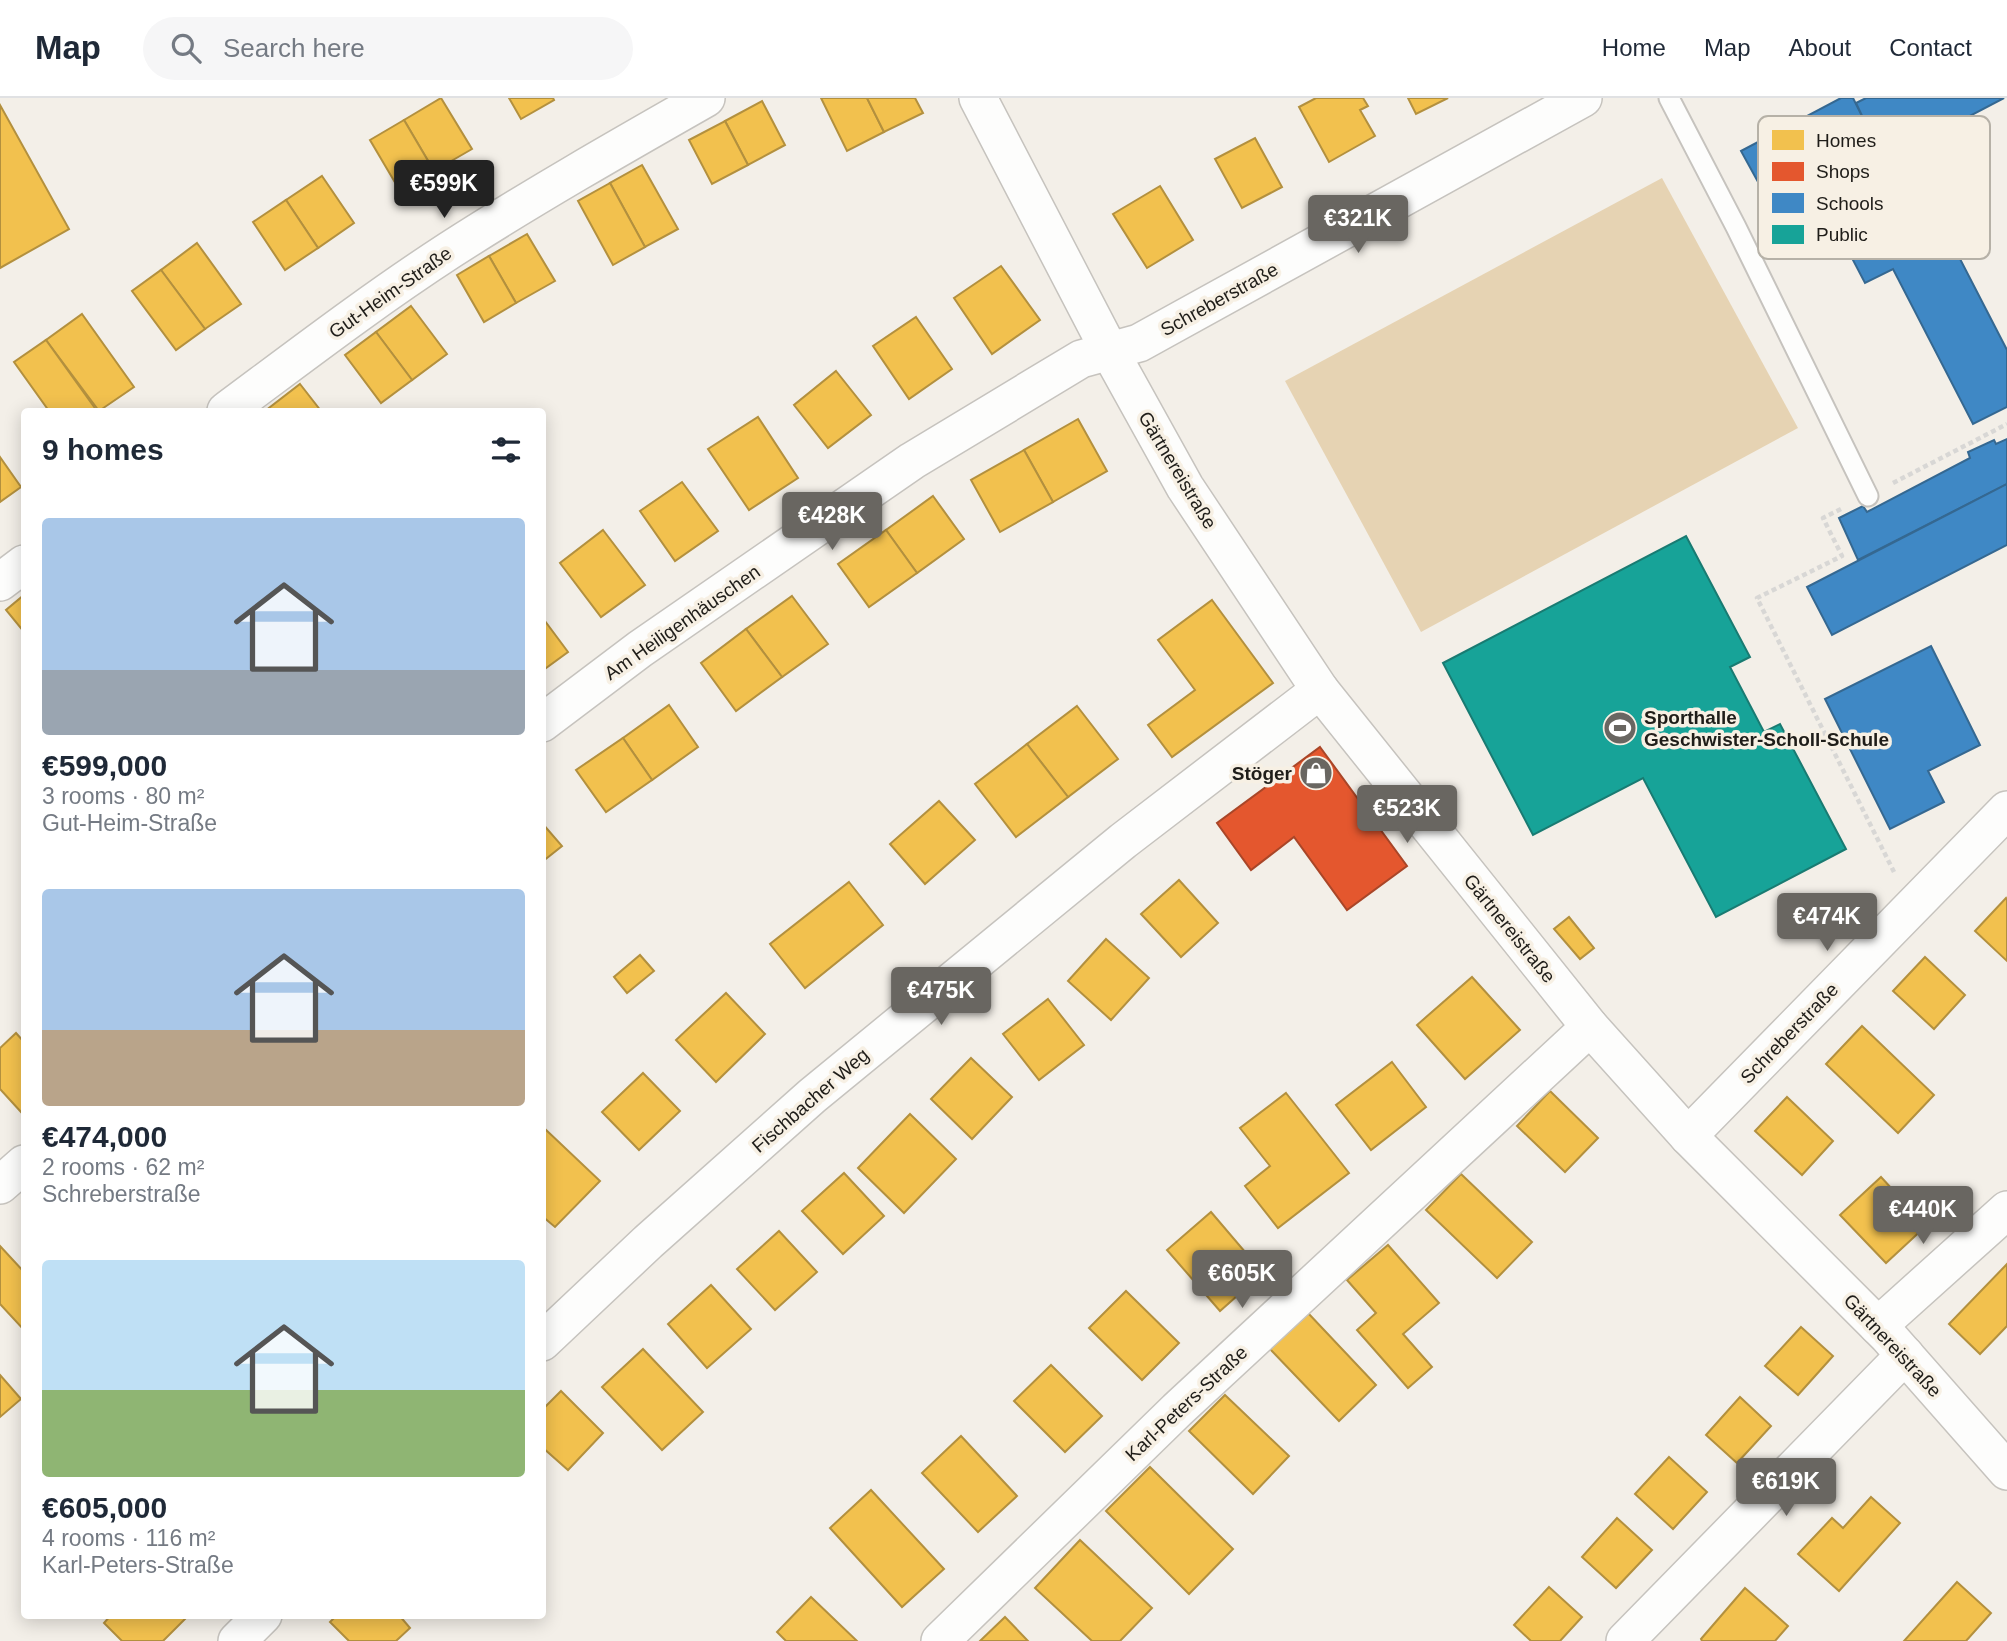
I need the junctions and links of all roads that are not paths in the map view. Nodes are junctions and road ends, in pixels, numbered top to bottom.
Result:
1 (706, 98) edge
2 (978, 98) edge
3 (1583, 98) edge
4 (1669, 98) edge
5 (1109, 350) junction
6 (230, 408) edge
7 (1868, 496) road end
8 (21, 566) edge
9 (0, 582) edge
10 (1320, 690) junction
11 (546, 720) edge
12 (2007, 810) edge
13 (1590, 1027) junction
14 (1688, 1136) junction
15 (21, 1167) edge
16 (0, 1185) edge
17 (2007, 1210) edge
18 (1878, 1326) junction
19 (546, 1338) edge
20 (1905, 1355) junction
21 (2007, 1471) edge
22 (259, 1619) edge
23 (237, 1641) edge
24 (940, 1641) edge
25 (1625, 1641) edge

1 - 6 street, Gut-Heim-Straße
2 - 5 street, Gärtnereistraße
3 - 5 street, Schreberstraße
4 - 7 lane
5 - 10 street, Gärtnereistraße
5 - 11 street, Am Heiligenhäuschen
8 - 9 street
10 - 13 street, Gärtnereistraße
10 - 19 street, Fischbacher Weg
12 - 14 street, Schreberstraße
13 - 14 street, Gärtnereistraße
13 - 24 street, Karl-Peters-Straße
14 - 18 street, Gärtnereistraße
15 - 16 street
17 - 18 street
18 - 20 street, Gärtnereistraße
20 - 21 street, Gärtnereistraße
20 - 25 street
22 - 23 street

